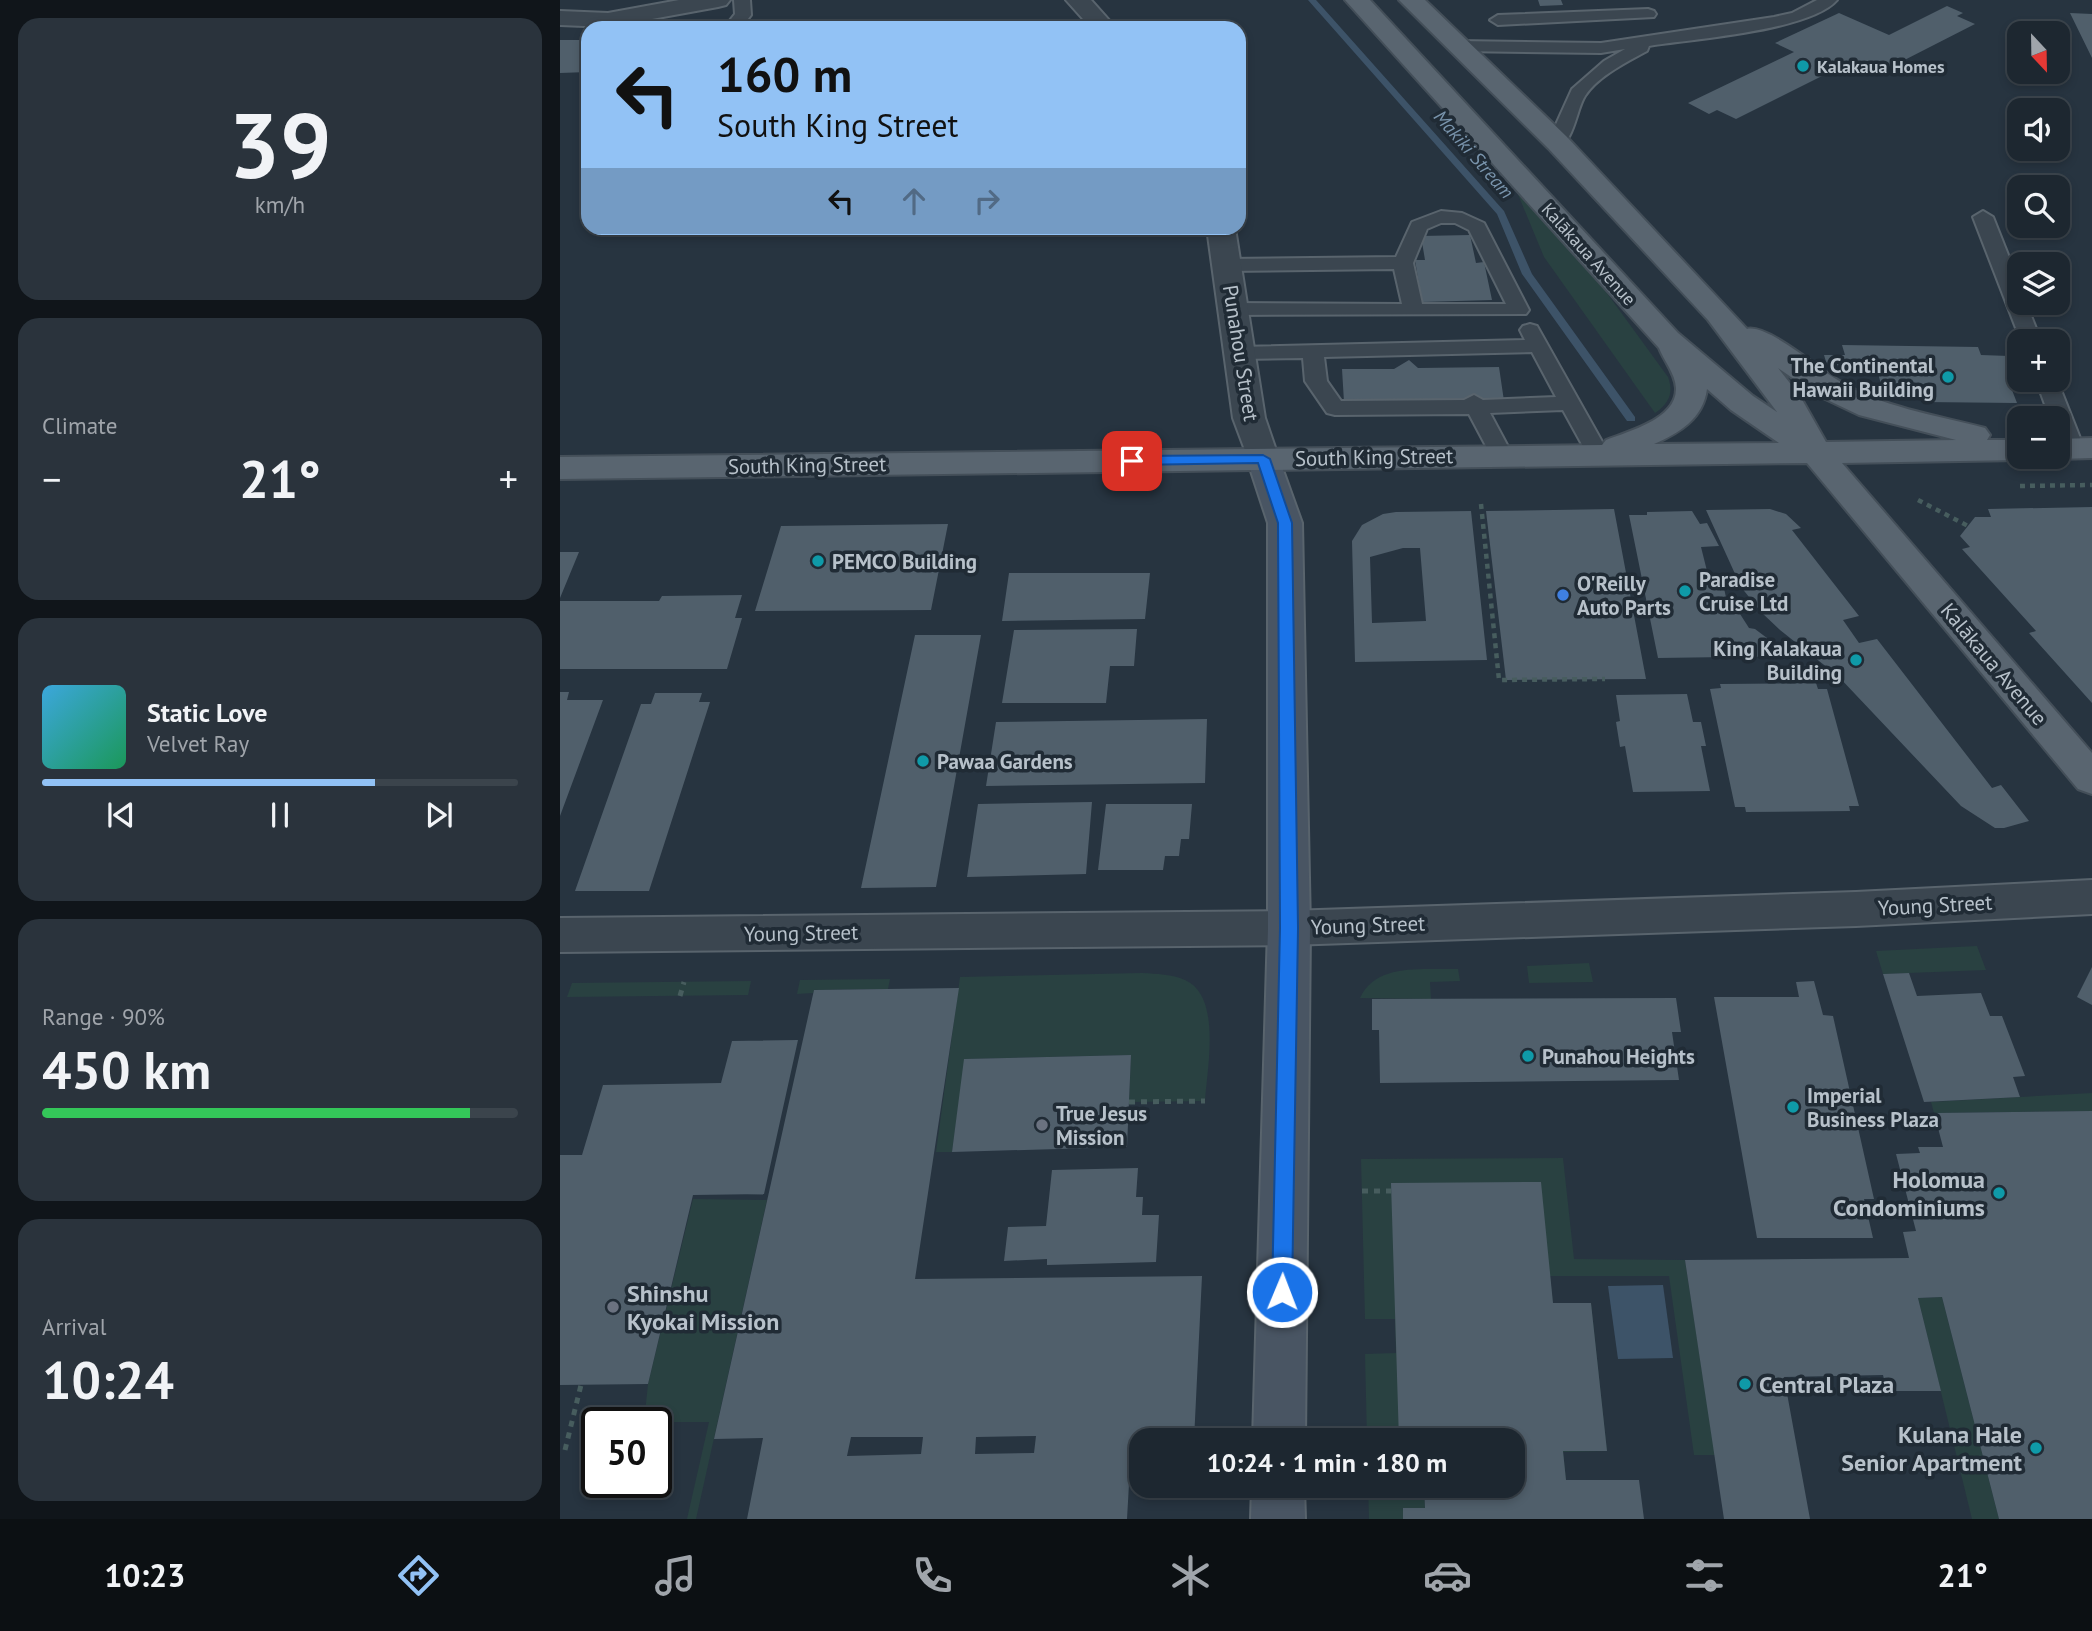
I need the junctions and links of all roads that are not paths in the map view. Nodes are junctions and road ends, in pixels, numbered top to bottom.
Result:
1 (718, 0) edge
2 (742, 0) edge
3 (1078, 0) edge
4 (1357, 0) edge
5 (1411, 0) edge
6 (1829, 0) edge
7 (1646, 7) edge
8 (560, 18) edge
9 (1498, 20) dead end
10 (738, 21) edge
11 (1098, 21) edge
12 (1658, 39) junction
13 (1457, 46) junction
14 (1557, 142) junction
15 (1983, 217) dead end
16 (1222, 235) edge
17 (1404, 263) junction
18 (1227, 265) junction
19 (1233, 309) junction
20 (1413, 309) junction
21 (1519, 310) junction
22 (1719, 314) junction
23 (2026, 329) edge
24 (1667, 339) junction
25 (1539, 346) junction
26 (1445, 348) junction
27 (1369, 349) junction
28 (1313, 351) junction
29 (1240, 353) junction
30 (1457, 368) dead end
31 (1383, 369) dead end
32 (2051, 392) edge
33 (1570, 403) junction
34 (1476, 404) junction
35 (2007, 444) edge
36 (2007, 447) edge
37 (2074, 448) edge
38 (1815, 452) junction
39 (1598, 454) junction
40 (1502, 456) junction
41 (1263, 459) junction
42 (560, 468) edge
43 (2092, 779) edge
44 (2092, 897) edge
45 (1289, 928) junction
46 (560, 935) edge
47 (1279, 1428) edge
48 (1278, 1498) edge
49 (1278, 1519) edge

1 - 8 street
2 - 10 lane
3 - 11 street
4 - 24 main road, Kalākaua Avenue
5 - 13 main road, Kalākaua Avenue
6 - 12 lane
7 - 9 lane
7 - 12 lane
12 - 13 lane
12 - 14 lane
13 - 14 main road, Kalākaua Avenue
14 - 22 main road, Kalākaua Avenue
15 - 23 lane
16 - 18 street, Punahou Street
17 - 18 lane
17 - 20 lane
17 - 21 lane
18 - 19 street, Punahou Street
19 - 20 lane
19 - 29 street, Punahou Street
20 - 21 lane
21 - 25 lane
22 - 35 main road
22 - 38 main road, Kalākaua Avenue
24 - 38 main road, Kalākaua Avenue
24 - 39 main road
25 - 26 lane
25 - 33 lane
26 - 27 lane
26 - 30 lane
27 - 28 lane
27 - 31 lane
28 - 29 lane
28 - 34 lane
29 - 41 street, Punahou Street
32 - 37 lane
33 - 34 lane
33 - 39 lane
34 - 40 lane
36 - 38 main road, South King Street
38 - 39 main road, South King Street
38 - 43 main road, Kalākaua Avenue
39 - 40 main road, South King Street
40 - 41 main road, South King Street
41 - 42 main road, South King Street
41 - 45 main road, Punahou Street
44 - 45 street, Young Street
45 - 46 street, Young Street
45 - 47 main road, Punahou Street
48 - 49 main road

